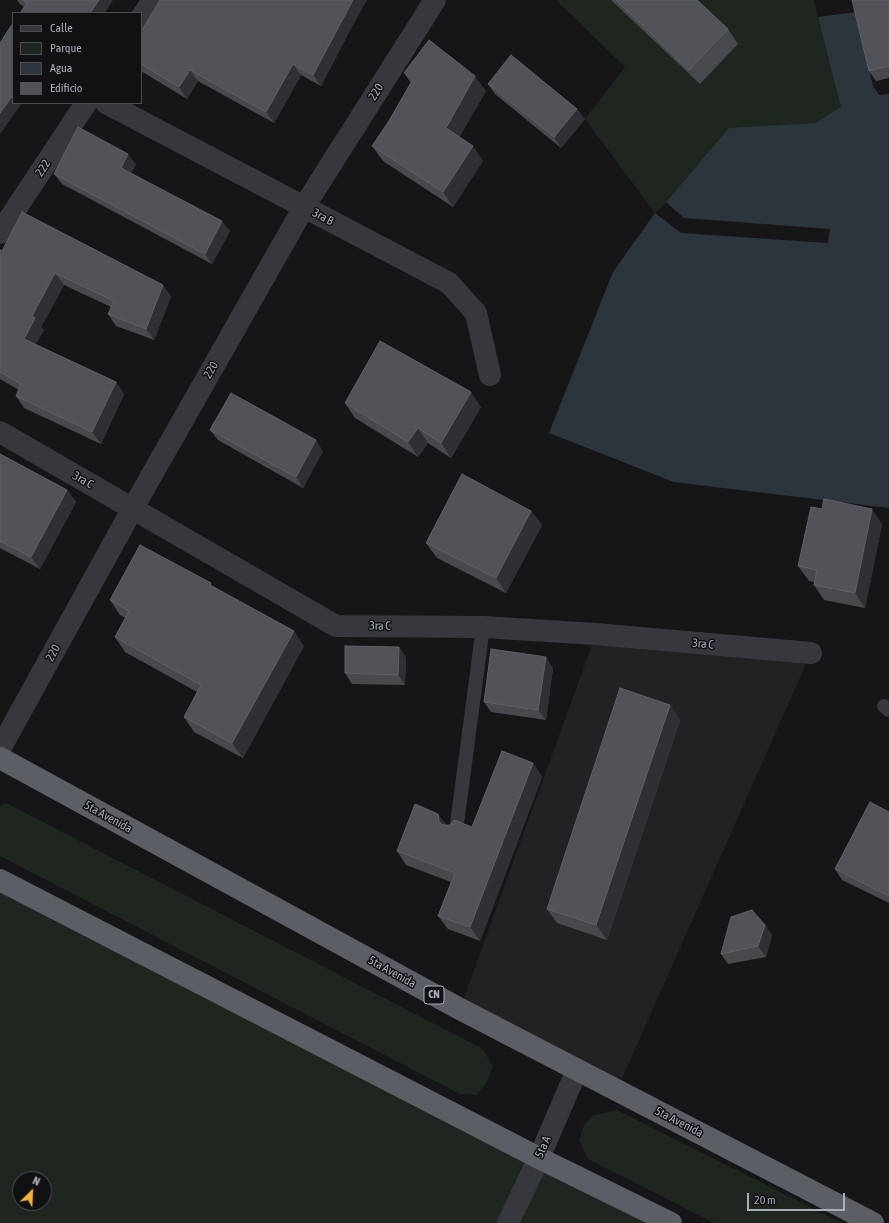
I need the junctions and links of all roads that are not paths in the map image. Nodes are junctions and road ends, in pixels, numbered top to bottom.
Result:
1 (153, 0) edge
2 (435, 0) edge
3 (142, 16) edge
4 (85, 104) edge
5 (108, 104) edge
6 (304, 207) junction
7 (0, 233) edge
8 (490, 375) dead end
9 (0, 432) edge
10 (133, 508) junction
11 (483, 627) junction
12 (811, 653) dead end
13 (0, 749) edge
14 (0, 758) edge
15 (456, 831) edge
16 (0, 880) edge
17 (577, 1070) junction
18 (539, 1158) junction
19 (508, 1223) edge
20 (671, 1223) edge
21 (873, 1223) edge

1 - 3 street
2 - 6 street, 220
4 - 7 street, 222
5 - 6 street, 3ra B
6 - 8 street, 3ra B
6 - 10 street, 220
9 - 10 street, 3ra C
10 - 11 street, 3ra C
10 - 13 street, 220
11 - 12 street, 3ra C
11 - 15 lane
14 - 17 highway, 5ta Avenida / CN
16 - 18 highway
17 - 18 street, 5ta A
17 - 21 highway, 5ta Avenida / CN
18 - 19 street, 5ta A
18 - 20 highway

